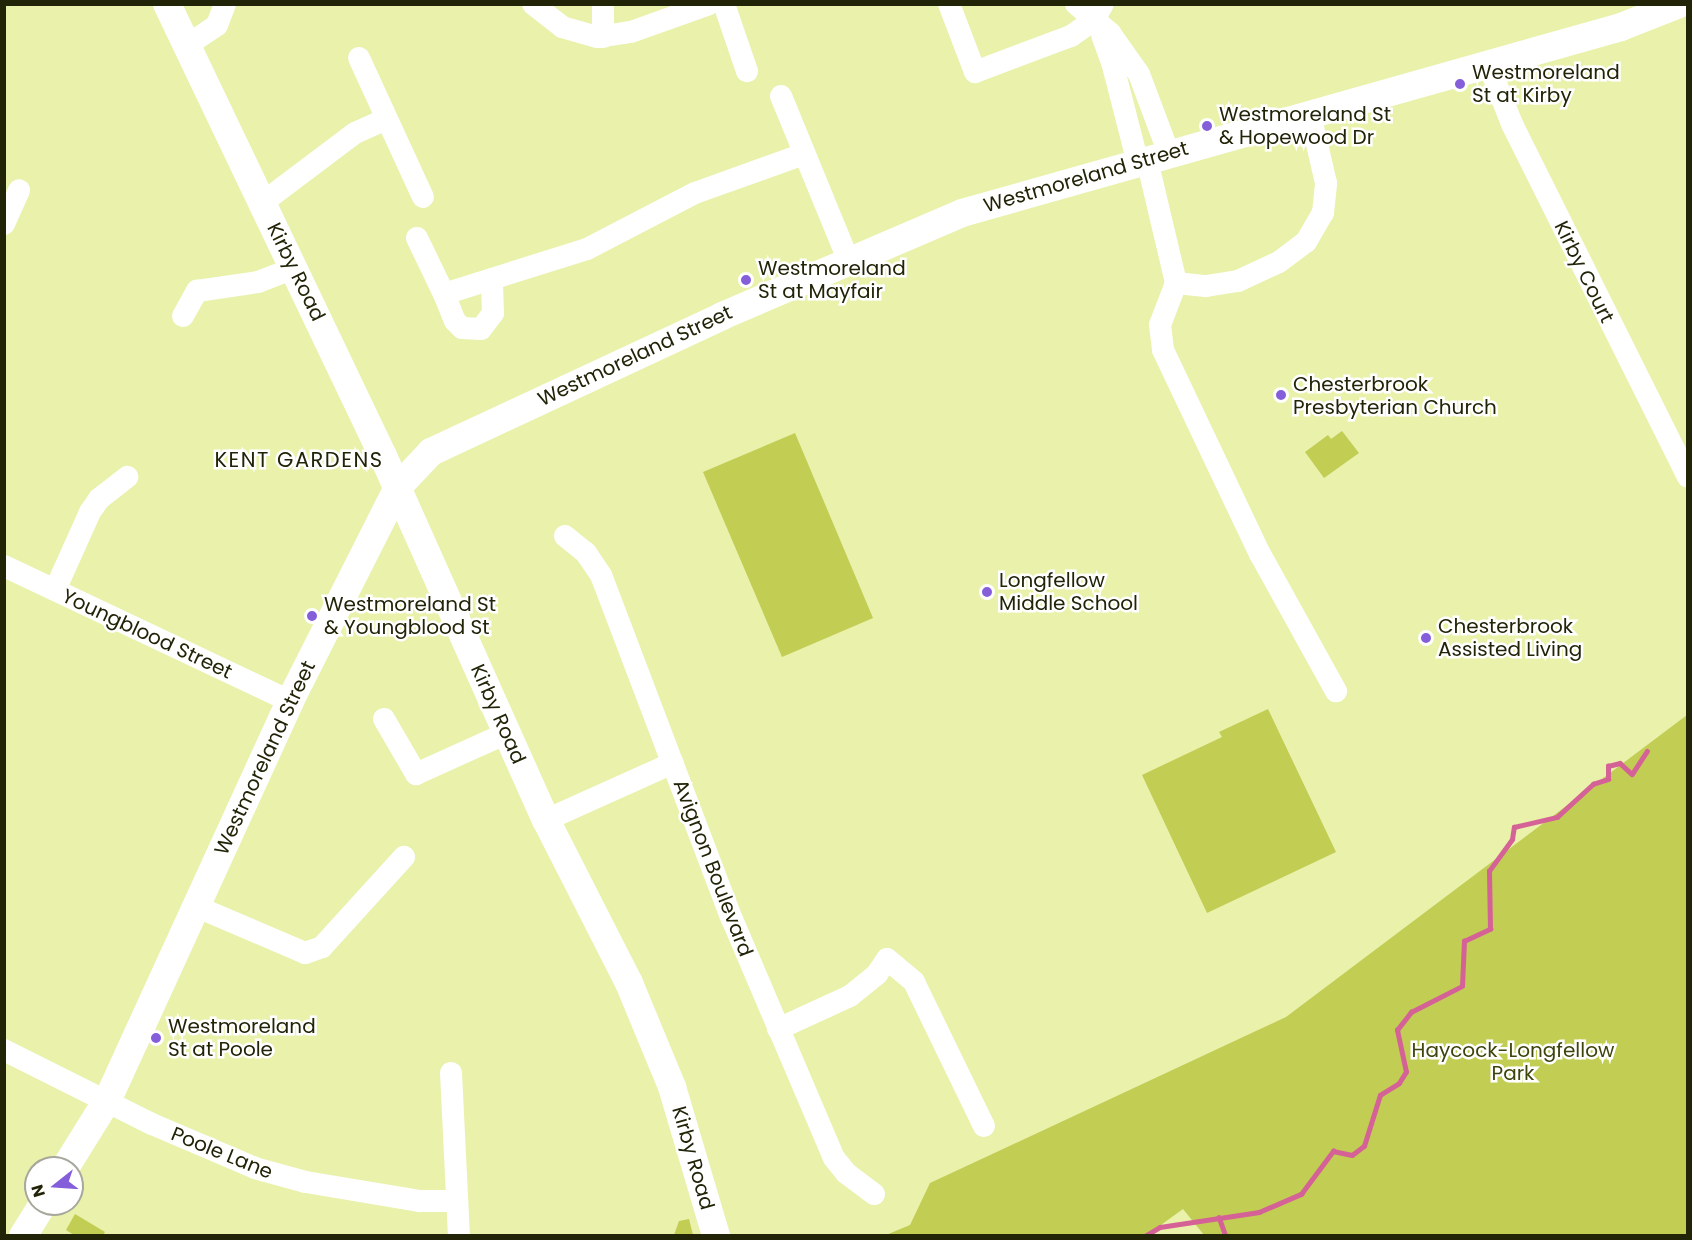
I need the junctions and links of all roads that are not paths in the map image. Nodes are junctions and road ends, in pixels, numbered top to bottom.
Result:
1 (166, 4) edge
2 (225, 4) edge
3 (533, 4) edge
4 (603, 4) edge
5 (709, 4) edge
6 (724, 4) edge
7 (949, 4) edge
8 (1077, 4) edge
9 (1679, 4) edge
10 (1098, 12) edge
11 (603, 37) junction
12 (186, 46) junction
13 (359, 58) dead end
14 (1488, 63) junction
15 (747, 70) dead end
16 (781, 96) dead end
17 (1310, 114) junction
18 (386, 119) junction
19 (804, 154) junction
20 (1151, 159) junction
21 (19, 190) dead end
22 (423, 197) dead end
23 (262, 203) junction
24 (4, 224) edge
25 (417, 238) dead end
26 (848, 259) junction
27 (294, 268) junction
28 (492, 279) junction
29 (1176, 283) junction
30 (444, 294) junction
31 (183, 316) dead end
32 (127, 477) dead end
33 (1688, 477) edge
34 (398, 487) junction
35 (565, 536) dead end
36 (4, 566) edge
37 (55, 590) junction
38 (1336, 691) dead end
39 (290, 701) junction
40 (384, 719) dead end
41 (507, 733) junction
42 (673, 764) junction
43 (546, 820) junction
44 (404, 856) dead end
45 (195, 906) junction
46 (778, 1029) junction
47 (4, 1050) edge
48 (451, 1073) dead end
49 (108, 1099) junction
50 (984, 1126) dead end
51 (72, 1156) edge
52 (874, 1194) dead end
53 (457, 1201) junction
54 (36, 1216) edge
55 (23, 1236) edge
56 (459, 1236) edge
57 (716, 1236) edge

1 - 12 main road, Kirby Road
2 - 12 street
3 - 11 street
4 - 11 street
5 - 11 street
6 - 15 street
7 - 10 street
8 - 10 street
9 - 14 main road, Westmoreland Street
10 - 20 street
10 - 20 street
12 - 23 main road, Kirby Road
13 - 18 street
14 - 17 main road, Westmoreland Street
14 - 33 street, Kirby Court
16 - 19 street
17 - 20 main road, Westmoreland Street
17 - 29 street
18 - 22 street
18 - 23 street
19 - 26 street
19 - 28 street
20 - 26 main road, Westmoreland Street
20 - 29 street
21 - 24 street
23 - 27 main road, Kirby Road
25 - 30 street
26 - 34 main road, Westmoreland Street
27 - 31 street
27 - 34 main road, Kirby Road
28 - 30 street
28 - 30 street
29 - 38 street
32 - 37 street
34 - 39 main road, Westmoreland Street
34 - 41 main road, Kirby Road
35 - 42 street, Avignon Boulevard
36 - 37 street, Youngblood Street
37 - 39 street, Youngblood Street
39 - 45 main road, Westmoreland Street
40 - 41 street
41 - 43 main road, Kirby Road
42 - 43 street
42 - 46 street, Avignon Boulevard
43 - 57 main road, Kirby Road
44 - 45 street
45 - 49 main road, Westmoreland Street
46 - 50 street
46 - 52 street, Avignon Boulevard
47 - 49 street, Poole Lane
48 - 53 street
49 - 51 main road, Westmoreland Street
49 - 53 street, Poole Lane
53 - 56 street
54 - 55 main road

